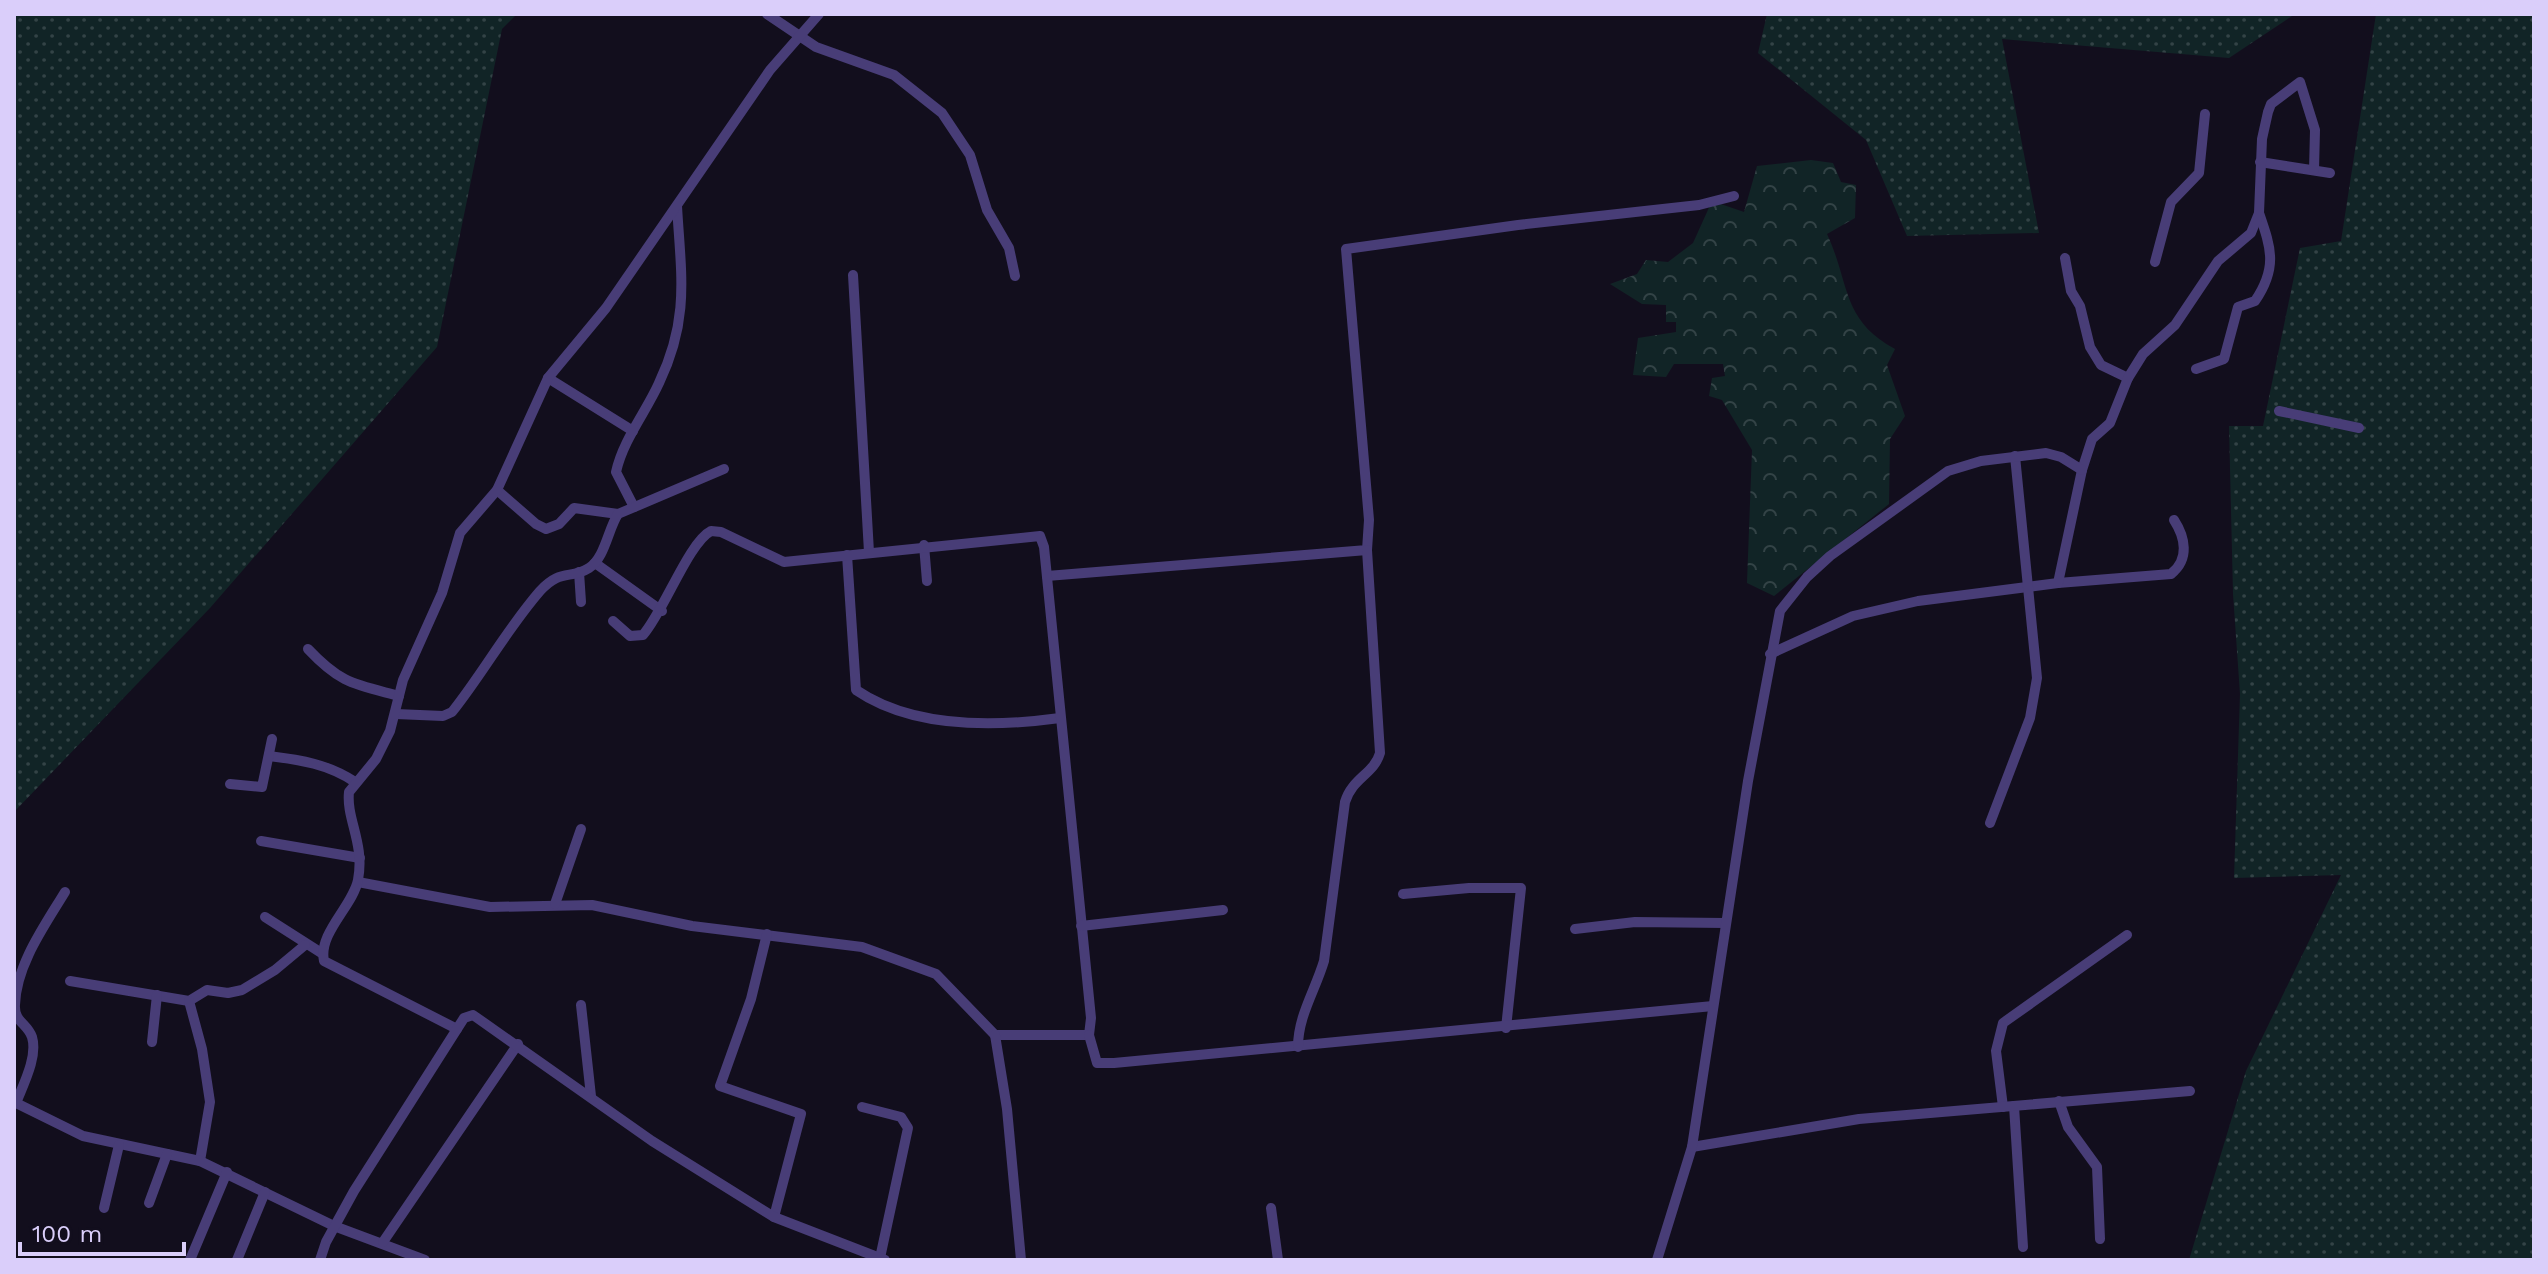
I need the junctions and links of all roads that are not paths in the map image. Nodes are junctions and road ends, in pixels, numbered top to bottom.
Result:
1 (767, 14) edge
2 (819, 14) edge
3 (799, 39) junction
4 (2205, 114) dead end
5 (2260, 162) junction
6 (2314, 170) junction
7 (2330, 173) dead end
8 (1734, 196) dead end
9 (677, 206) junction
10 (2259, 213) junction
11 (2065, 258) dead end
12 (2155, 262) dead end
13 (853, 275) dead end
14 (1015, 276) dead end
15 (2196, 369) dead end
16 (548, 378) junction
17 (2128, 378) junction
18 (2279, 411) dead end
19 (2359, 428) dead end
20 (633, 431) junction
21 (2015, 456) junction
22 (724, 469) dead end
23 (2082, 470) junction
24 (497, 490) junction
25 (634, 507) junction
26 (618, 514) junction
27 (2174, 520) dead end
28 (924, 545) junction
29 (1367, 550) junction
30 (869, 552) junction
31 (847, 555) junction
32 (595, 563) junction
33 (579, 572) junction
34 (1047, 576) junction
35 (927, 581) dead end
36 (2058, 583) junction
37 (2029, 588) junction
38 (581, 602) dead end
39 (662, 611) junction
40 (613, 621) dead end
41 (308, 649) dead end
42 (1770, 654) junction
43 (399, 696) junction
44 (396, 714) junction
45 (1060, 718) junction
46 (272, 739) dead end
47 (269, 756) junction
48 (355, 782) junction
49 (230, 784) dead end
50 (1990, 823) dead end
51 (581, 829) dead end
52 (261, 841) dead end
53 (360, 858) junction
54 (358, 882) junction
55 (65, 892) dead end
56 (1403, 894) dead end
57 (555, 904) junction
58 (1223, 910) dead end
59 (265, 917) dead end
60 (1725, 923) junction
61 (1081, 926) junction
62 (1575, 929) dead end
63 (767, 934) junction
64 (2127, 935) dead end
65 (305, 945) junction
66 (323, 954) junction
67 (17, 969) edge
68 (70, 981) dead end
69 (157, 995) junction
70 (189, 1001) junction
71 (581, 1005) dead end
72 (1713, 1006) junction
73 (1506, 1028) junction
74 (457, 1029) junction
75 (995, 1035) junction
76 (1089, 1035) junction
77 (152, 1042) dead end
78 (518, 1044) junction
79 (1298, 1047) junction
80 (2190, 1091) dead end
81 (591, 1096) junction
82 (2059, 1101) junction
83 (15, 1103) edge
84 (862, 1107) dead end
85 (2009, 1107) junction
86 (119, 1145) junction
87 (1692, 1147) junction
88 (167, 1154) junction
89 (200, 1161) junction
90 (227, 1172) junction
91 (265, 1192) junction
92 (149, 1203) dead end
93 (104, 1208) dead end
94 (1271, 1208) dead end
95 (774, 1217) junction
96 (334, 1226) junction
97 (2100, 1239) dead end
98 (383, 1242) junction
99 (2023, 1247) dead end
100 (883, 1259) edge
101 (190, 1260) edge
102 (237, 1260) edge
103 (320, 1260) edge
104 (425, 1260) edge
105 (1021, 1260) edge
106 (1278, 1260) edge
107 (1657, 1260) edge

1 - 3 street
2 - 3 street
3 - 9 street
3 - 14 street
4 - 12 street
5 - 6 street
5 - 6 street
5 - 10 street
6 - 7 street
8 - 29 street
9 - 16 street
9 - 20 street
10 - 15 street
10 - 17 street
11 - 17 street
13 - 30 street
16 - 20 street
16 - 24 street
17 - 23 street
18 - 19 street
20 - 25 street
21 - 23 street
21 - 37 street
21 - 42 street
22 - 25 street
23 - 36 street
24 - 26 street
24 - 43 street
25 - 26 street
26 - 32 street
27 - 36 street
28 - 30 street
28 - 34 street
28 - 35 street
29 - 34 street
29 - 79 street
30 - 31 street
31 - 39 street
31 - 45 street
32 - 33 street
32 - 39 street
33 - 38 street
33 - 44 street
34 - 45 street
36 - 37 street
37 - 42 street
37 - 50 street
39 - 40 street
41 - 43 street
42 - 60 street
43 - 44 street
44 - 48 street
45 - 61 street
46 - 47 street
47 - 48 street
47 - 49 street
48 - 53 street
51 - 57 street
52 - 53 street
53 - 54 street
54 - 57 street
54 - 66 street
55 - 67 street
56 - 73 street
57 - 63 street
58 - 61 street
59 - 65 street
60 - 62 street
60 - 72 street
61 - 76 street
63 - 75 street
63 - 95 street
64 - 85 street
65 - 66 street
65 - 70 street
66 - 74 street
67 - 83 street
68 - 69 street
69 - 70 street
69 - 77 street
70 - 89 street
71 - 81 street
72 - 73 street
72 - 87 street
73 - 79 street
74 - 78 street
74 - 96 street
75 - 76 street
75 - 105 street
76 - 79 street
78 - 81 street
78 - 98 street
80 - 82 street
81 - 95 street
82 - 85 street
82 - 97 street
83 - 86 street
84 - 100 street
85 - 87 street
85 - 99 street
86 - 88 street
86 - 93 street
87 - 107 street
88 - 89 street
88 - 92 street
89 - 90 street
90 - 91 street
90 - 101 street
91 - 96 street
91 - 102 street
94 - 106 street
95 - 100 street
96 - 98 street
96 - 103 street
98 - 104 street

